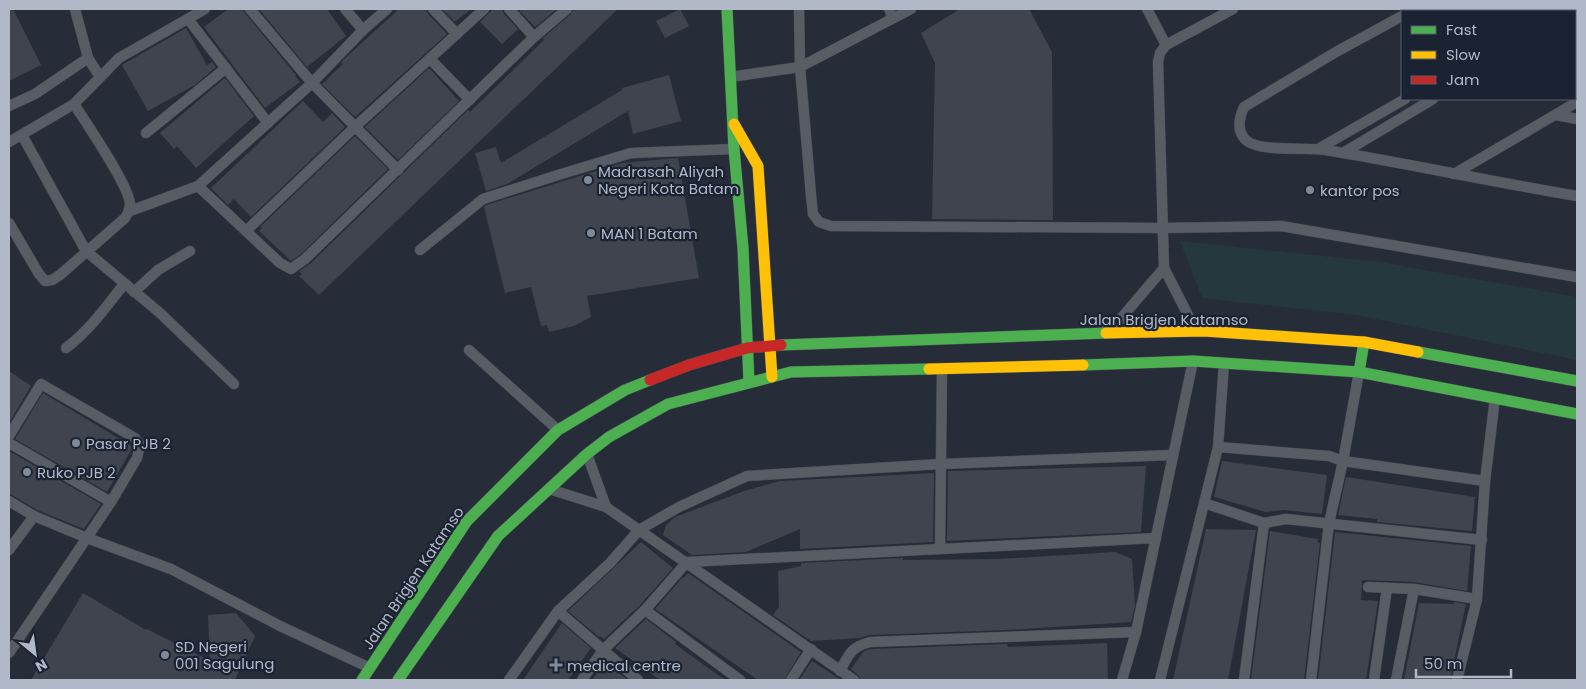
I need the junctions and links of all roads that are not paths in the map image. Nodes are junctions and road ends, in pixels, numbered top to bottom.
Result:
1 (75, 9) edge
2 (205, 9) edge
3 (250, 9) edge
4 (345, 9) edge
5 (388, 9) edge
6 (433, 9) edge
7 (484, 9) edge
8 (509, 9) edge
9 (567, 9) edge
10 (727, 9) edge
11 (799, 9) edge
12 (911, 9) edge
13 (1147, 9) edge
14 (1233, 9) edge
15 (891, 13) edge
16 (1401, 17) edge
17 (188, 19) junction
18 (363, 30) junction
19 (457, 34) junction
20 (534, 37) junction
21 (1166, 46) junction
22 (88, 58) junction
23 (430, 59) junction
24 (226, 68) junction
25 (800, 68) junction
26 (100, 77) junction
27 (730, 77) junction
28 (312, 82) junction
29 (470, 100) junction
30 (1403, 100) edge
31 (1431, 100) edge
32 (1577, 102) edge
33 (74, 104) junction
34 (9, 106) edge
35 (1556, 115) junction
36 (1577, 119) edge
37 (732, 120) junction
38 (268, 123) junction
39 (356, 126) junction
40 (146, 133) dead end
41 (22, 135) junction
42 (9, 142) edge
43 (734, 149) junction
44 (1318, 149) junction
45 (1343, 153) junction
46 (398, 170) junction
47 (1454, 174) junction
48 (198, 186) junction
49 (1577, 196) edge
50 (130, 211) junction
51 (9, 223) edge
52 (1163, 228) junction
53 (246, 231) junction
54 (420, 250) dead end
55 (190, 251) dead end
56 (86, 252) junction
57 (1164, 268) junction
58 (1577, 277) edge
59 (124, 284) junction
60 (134, 292) junction
61 (1204, 331) junction
62 (1090, 333) junction
63 (1364, 342) junction
64 (769, 347) junction
65 (66, 348) dead end
66 (747, 348) junction
67 (470, 350) dead end
68 (1193, 361) junction
69 (1224, 363) junction
70 (942, 369) junction
71 (1358, 372) junction
72 (772, 377) junction
73 (1577, 381) edge
74 (749, 382) junction
75 (234, 384) dead end
76 (1494, 398) junction
77 (1577, 414) edge
78 (558, 430) junction
79 (9, 436) edge
80 (9, 443) edge
81 (1218, 447) junction
82 (587, 454) junction
83 (1173, 455) junction
84 (1342, 461) junction
85 (941, 464) junction
86 (1485, 481) junction
87 (549, 489) junction
88 (9, 501) edge
89 (111, 502) junction
90 (1204, 503) junction
91 (606, 506) junction
92 (34, 516) junction
93 (1264, 523) junction
94 (1329, 523) junction
95 (639, 530) junction
96 (87, 538) junction
97 (1156, 538) junction
98 (1482, 540) junction
99 (940, 548) junction
100 (9, 550) edge
101 (687, 562) junction
102 (1368, 586) dead end
103 (1387, 588) junction
104 (1414, 589) junction
105 (1477, 599) junction
106 (645, 610) junction
107 (558, 611) junction
108 (1136, 632) junction
109 (811, 649) junction
110 (603, 650) junction
111 (9, 653) edge
112 (370, 668) junction
113 (840, 671) junction
114 (362, 680) edge
115 (398, 680) edge
116 (509, 680) edge
117 (582, 680) edge
118 (638, 680) edge
119 (740, 680) edge
120 (791, 680) edge
121 (854, 680) edge
122 (1122, 680) edge
123 (1160, 680) edge
124 (1244, 680) edge
125 (1312, 680) edge
126 (1374, 680) edge
127 (1396, 680) edge
128 (1457, 680) edge

1 - 22 street
2 - 17 street
3 - 28 street
4 - 18 street
5 - 18 street
6 - 19 street
7 - 19 street
8 - 20 street
9 - 20 street
10 - 27 main road
11 - 25 street
12 - 15 street
13 - 21 street
14 - 21 street
15 - 25 street
16 - 44 street
17 - 24 street
17 - 26 street
18 - 28 street
19 - 23 street
20 - 29 street
21 - 52 street
22 - 26 street
22 - 34 street
23 - 29 street
23 - 39 street
24 - 38 street
24 - 40 street
25 - 27 street
25 - 52 street
26 - 33 street
27 - 37 main road
28 - 38 street
28 - 39 street
29 - 46 street
30 - 44 street
31 - 45 street
32 - 35 street
33 - 41 street
33 - 50 street
35 - 36 street
35 - 47 street
37 - 43 main road
37 - 64 main road
38 - 48 street
39 - 46 street
39 - 53 street
41 - 42 street
41 - 56 street
43 - 54 street
43 - 66 main road
44 - 45 street
45 - 47 street
46 - 53 street
47 - 49 street
48 - 50 street
48 - 53 street
50 - 56 street
51 - 56 street
52 - 57 street
52 - 58 street
55 - 60 street
56 - 59 street
57 - 61 street
57 - 62 street
59 - 60 street
59 - 65 street
60 - 75 street
61 - 62 main road, Jalan Brigjen Katamso
61 - 63 main road, Jalan Brigjen Katamso
62 - 64 main road, Jalan Brigjen Katamso
63 - 71 main road
63 - 73 main road, Jalan Brigjen Katamso
64 - 66 main road, Jalan Brigjen Katamso
64 - 72 main road
66 - 74 main road
66 - 78 main road, Jalan Brigjen Katamso
67 - 78 street
68 - 69 main road
68 - 70 main road
68 - 83 street
69 - 71 main road
69 - 81 street
70 - 72 main road
70 - 85 street
71 - 76 main road
71 - 84 street
72 - 74 main road
74 - 82 main road
76 - 77 main road
76 - 86 street
78 - 112 main road, Jalan Brigjen Katamso
79 - 89 street
80 - 89 street
81 - 84 street
81 - 90 street
82 - 87 main road
82 - 91 street
83 - 85 street
83 - 97 street
84 - 86 street
84 - 94 street
85 - 95 street
85 - 99 street
86 - 98 street
87 - 91 street
87 - 115 main road
88 - 92 street
89 - 96 street
90 - 93 street
90 - 123 street
91 - 95 street
92 - 96 street
92 - 100 street
93 - 94 street
93 - 124 street
94 - 98 street
94 - 125 street
95 - 101 street
95 - 107 street
96 - 111 street
96 - 112 street
97 - 99 street
97 - 108 street
98 - 105 street
99 - 101 street
101 - 106 street
101 - 109 street
102 - 103 street
103 - 104 street
103 - 126 street
104 - 105 street
104 - 127 street
105 - 128 street
106 - 110 street
106 - 119 street
107 - 110 street
107 - 116 street
108 - 113 street
108 - 122 street
109 - 113 street
109 - 120 street
110 - 117 street
110 - 118 street
112 - 114 main road, Jalan Brigjen Katamso
113 - 121 street

